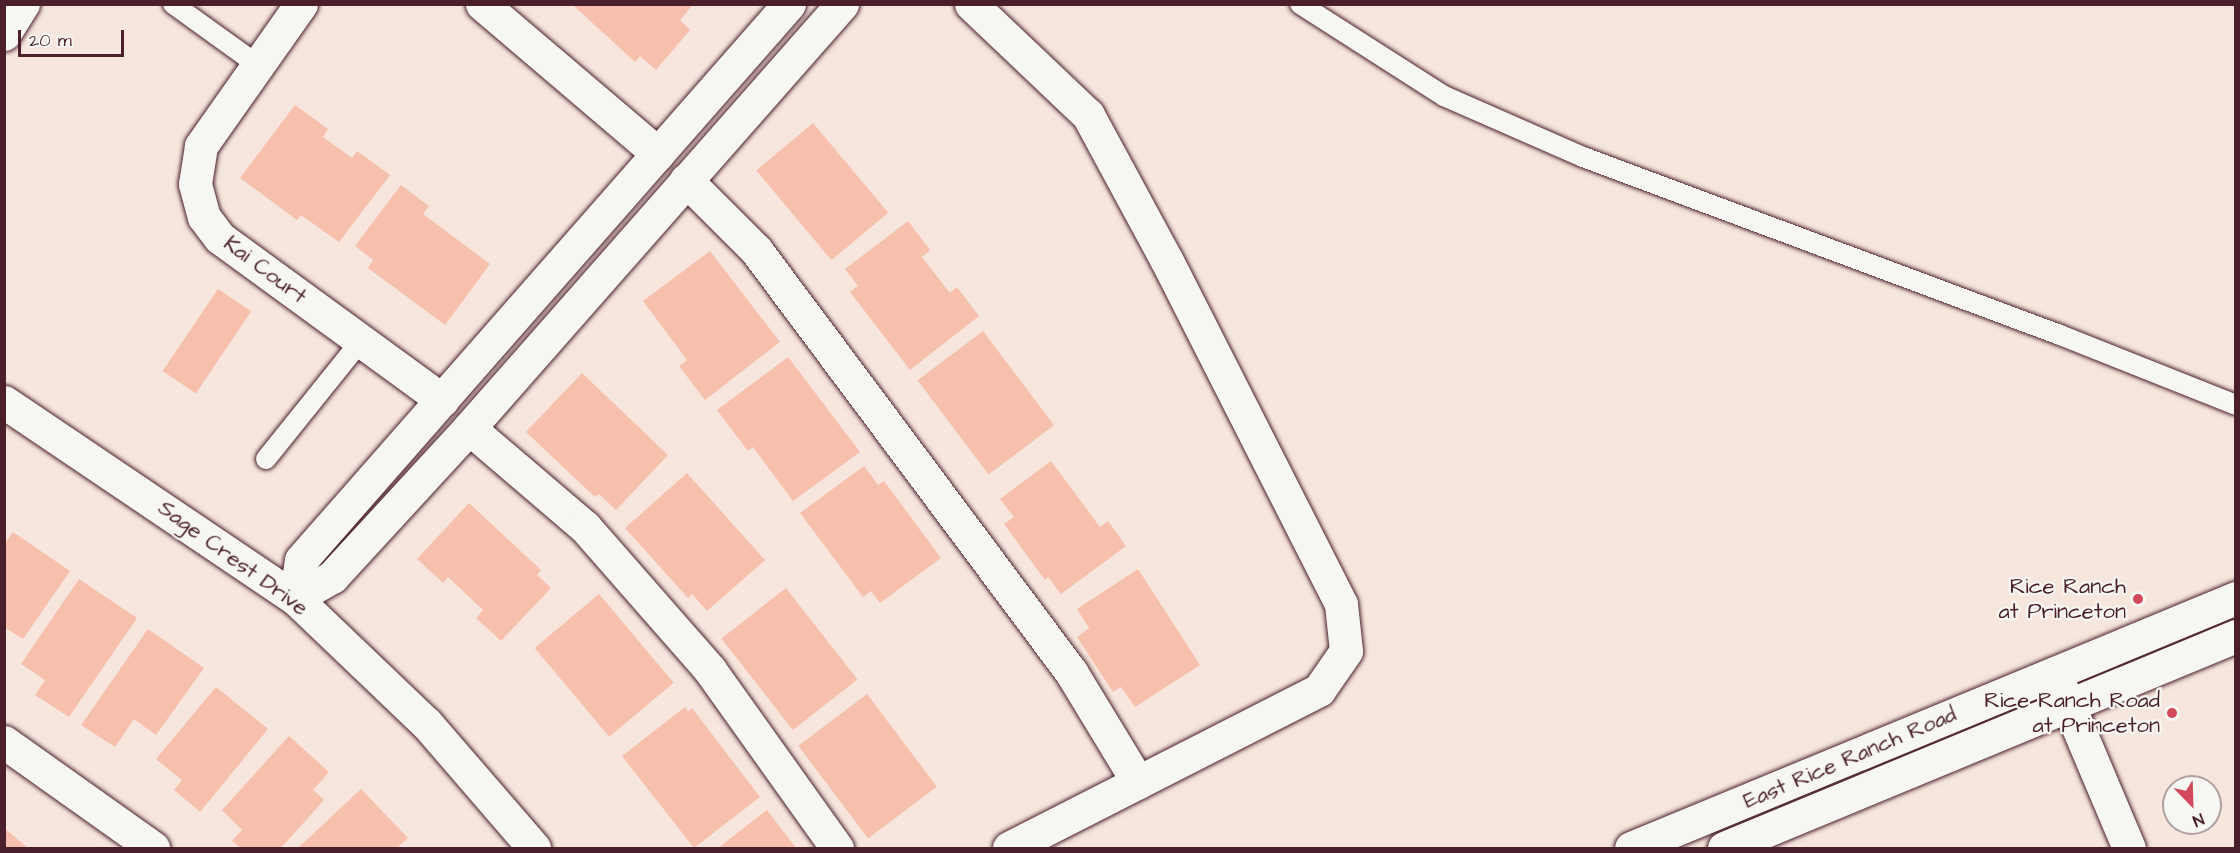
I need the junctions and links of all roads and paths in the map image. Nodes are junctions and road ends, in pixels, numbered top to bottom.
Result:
1 (23, 4) edge
2 (173, 4) edge
3 (301, 4) edge
4 (482, 4) edge
5 (789, 4) edge
6 (842, 4) edge
7 (971, 4) edge
8 (1300, 4) edge
9 (4, 34) edge
10 (258, 65) junction
11 (658, 154) junction
12 (686, 180) junction
13 (361, 341) junction
14 (442, 400) junction
15 (4, 402) edge
16 (2235, 405) edge
17 (469, 428) junction
18 (266, 459) dead end
19 (295, 598) junction
20 (2235, 598) edge
21 (2235, 636) edge
22 (2055, 672) junction
23 (2069, 705) junction
24 (4, 741) edge
25 (1138, 782) junction
26 (153, 849) edge
27 (534, 849) edge
28 (837, 849) edge
29 (1009, 849) edge
30 (1631, 849) edge
31 (1724, 849) edge
32 (2129, 849) edge

1 - 9 street
2 - 10 lane
3 - 10 street, Kai Court
4 - 11 street
5 - 11 street
6 - 12 street
7 - 25 street
8 - 16 lane
10 - 13 street, Kai Court
11 - 14 street
12 - 17 street
12 - 25 street
13 - 14 street, Kai Court
13 - 18 lane
14 - 19 street
15 - 19 street, Sage Crest Drive
17 - 19 street
17 - 28 street
19 - 27 street, Sage Crest Drive
20 - 22 street, East Rice Ranch Road
21 - 23 street, East Rice Ranch Road
22 - 23 street
22 - 30 street, East Rice Ranch Road
23 - 31 street, East Rice Ranch Road
23 - 32 street
24 - 26 street
25 - 29 street

